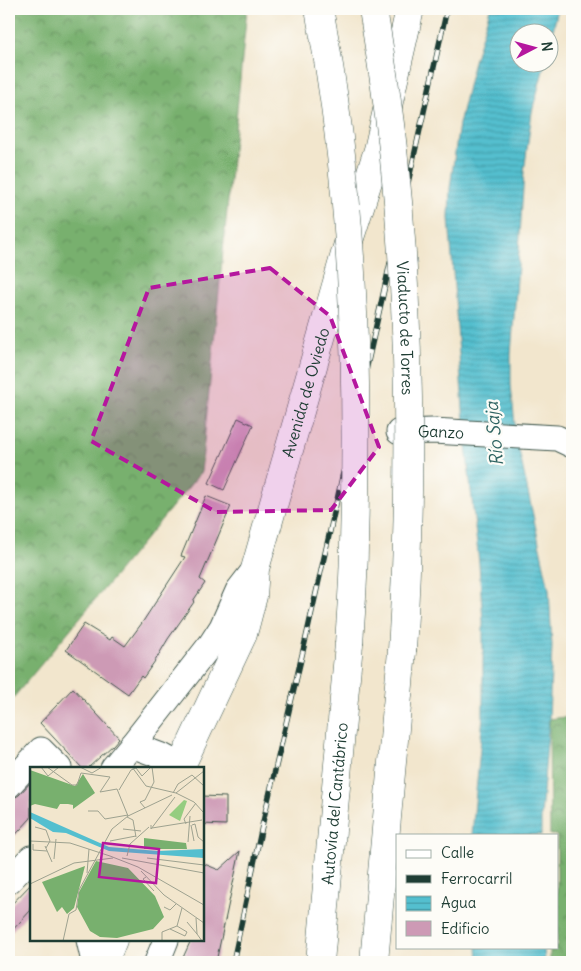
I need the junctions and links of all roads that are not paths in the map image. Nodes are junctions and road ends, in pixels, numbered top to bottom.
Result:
1 (320, 9) edge
2 (372, 9) edge
3 (410, 9) edge
4 (399, 432) dead end
5 (565, 441) edge
6 (254, 569) junction
7 (348, 651) junction
8 (402, 651) junction
9 (132, 745) junction
10 (58, 767) edge
11 (114, 767) edge
12 (179, 767) edge
13 (181, 767) edge
14 (9, 785) edge
15 (398, 834) edge
16 (396, 857) edge
17 (30, 859) edge
18 (9, 882) edge
19 (89, 941) edge
20 (113, 941) edge
21 (166, 941) edge
22 (94, 962) edge
23 (104, 962) edge
24 (157, 962) edge
25 (305, 962) edge
26 (320, 962) edge
27 (374, 962) edge
28 (390, 962) edge

1 - 7 highway, bridge
2 - 8 highway, Viaducto de Torres, bridge
3 - 6 highway, Avenida de Oviedo
4 - 5 street, Ganzo
6 - 9 street
6 - 13 highway, Avenida de Oviedo
7 - 25 highway
7 - 26 highway, Autovía del Cantábrico
8 - 15 highway
8 - 27 highway
9 - 11 street
9 - 12 street
10 - 14 street
16 - 28 highway
17 - 18 street
19 - 22 street
20 - 23 highway
21 - 24 street

